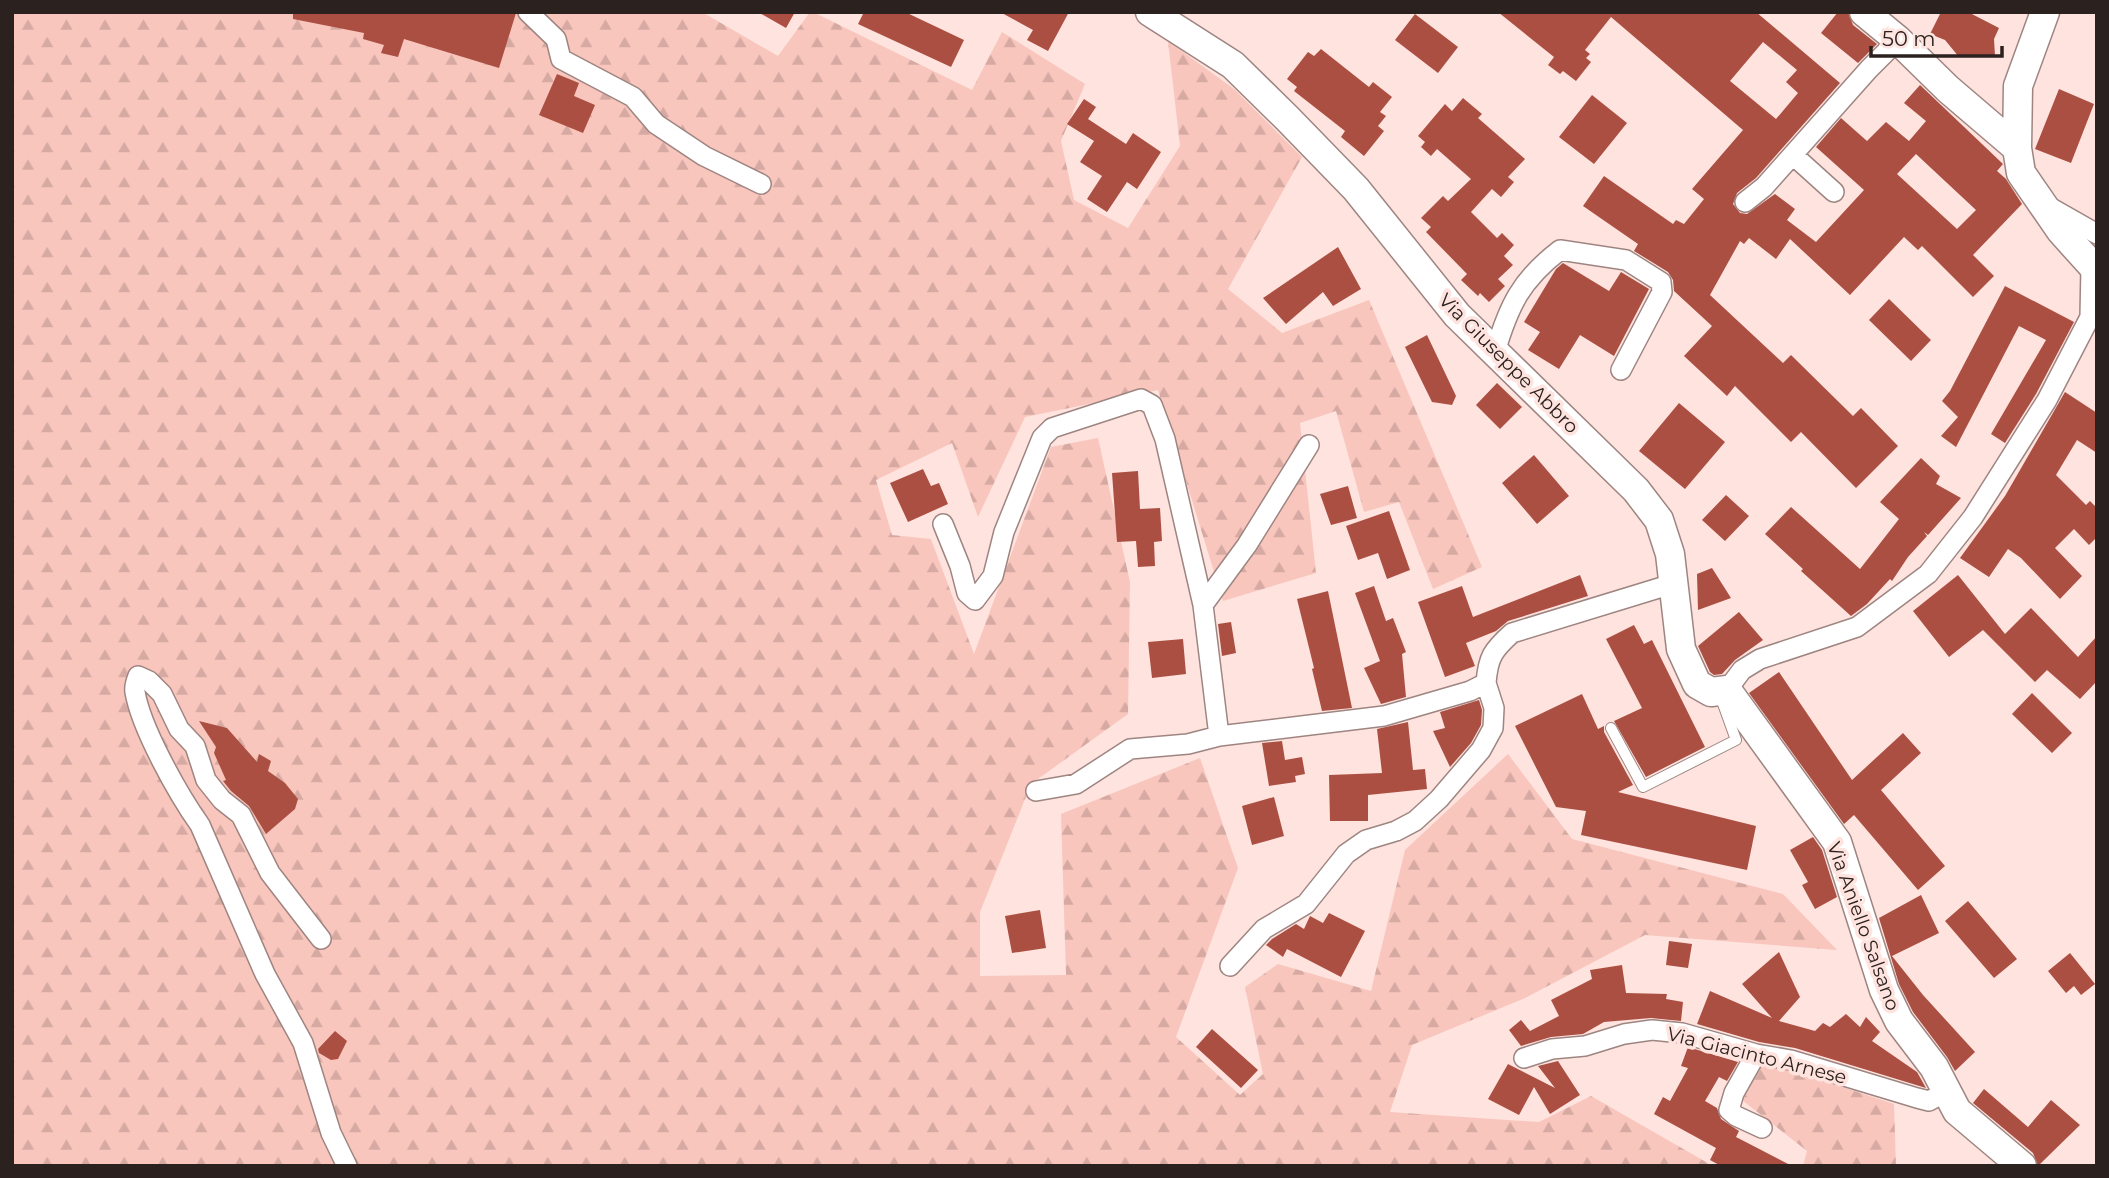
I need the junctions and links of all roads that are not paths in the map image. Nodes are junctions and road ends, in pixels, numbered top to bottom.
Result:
1 (528, 12) edge
2 (1150, 12) edge
3 (1864, 12) edge
4 (2045, 12) edge
5 (1898, 40) junction
6 (2018, 86) junction
7 (1980, 115) junction
8 (2017, 148) junction
9 (1793, 155) junction
10 (761, 184) dead end
11 (1834, 192) dead end
12 (1745, 202) dead end
13 (2044, 203) junction
14 (2097, 234) edge
15 (2094, 269) edge
16 (2093, 312) edge
17 (1494, 352) junction
18 (1621, 370) dead end
19 (1308, 445) dead end
20 (943, 524) dead end
21 (1672, 584) junction
22 (1203, 605) junction
23 (1486, 683) junction
24 (1723, 690) junction
25 (1611, 728) dead end
26 (1219, 736) junction
27 (1036, 791) dead end
28 (321, 939) dead end
29 (1230, 966) dead end
30 (1756, 1054) junction
31 (1524, 1058) dead end
32 (1947, 1091) junction
33 (1762, 1128) dead end
34 (347, 1166) edge
35 (2021, 1166) edge

1 - 10 street
2 - 17 street, Via Giuseppe Abbro
3 - 5 street
4 - 6 street
5 - 7 street
5 - 9 street
6 - 7 street
6 - 8 street
7 - 8 street
8 - 13 street
9 - 11 street
9 - 12 street
13 - 14 street
13 - 15 street
15 - 16 street
16 - 24 street
17 - 18 street
17 - 21 street, Via Giuseppe Abbro
19 - 22 street
20 - 22 street
21 - 23 street
21 - 24 street, Via Giuseppe Abbro
22 - 26 street
23 - 26 street
23 - 29 street
24 - 25 lane
24 - 32 street, Via Aniello Salsano
26 - 27 street
28 - 34 street
30 - 31 street, Via Giacinto Arnese
30 - 32 street, Via Giacinto Arnese
30 - 33 street
32 - 35 street, Via Aniello Salsano

